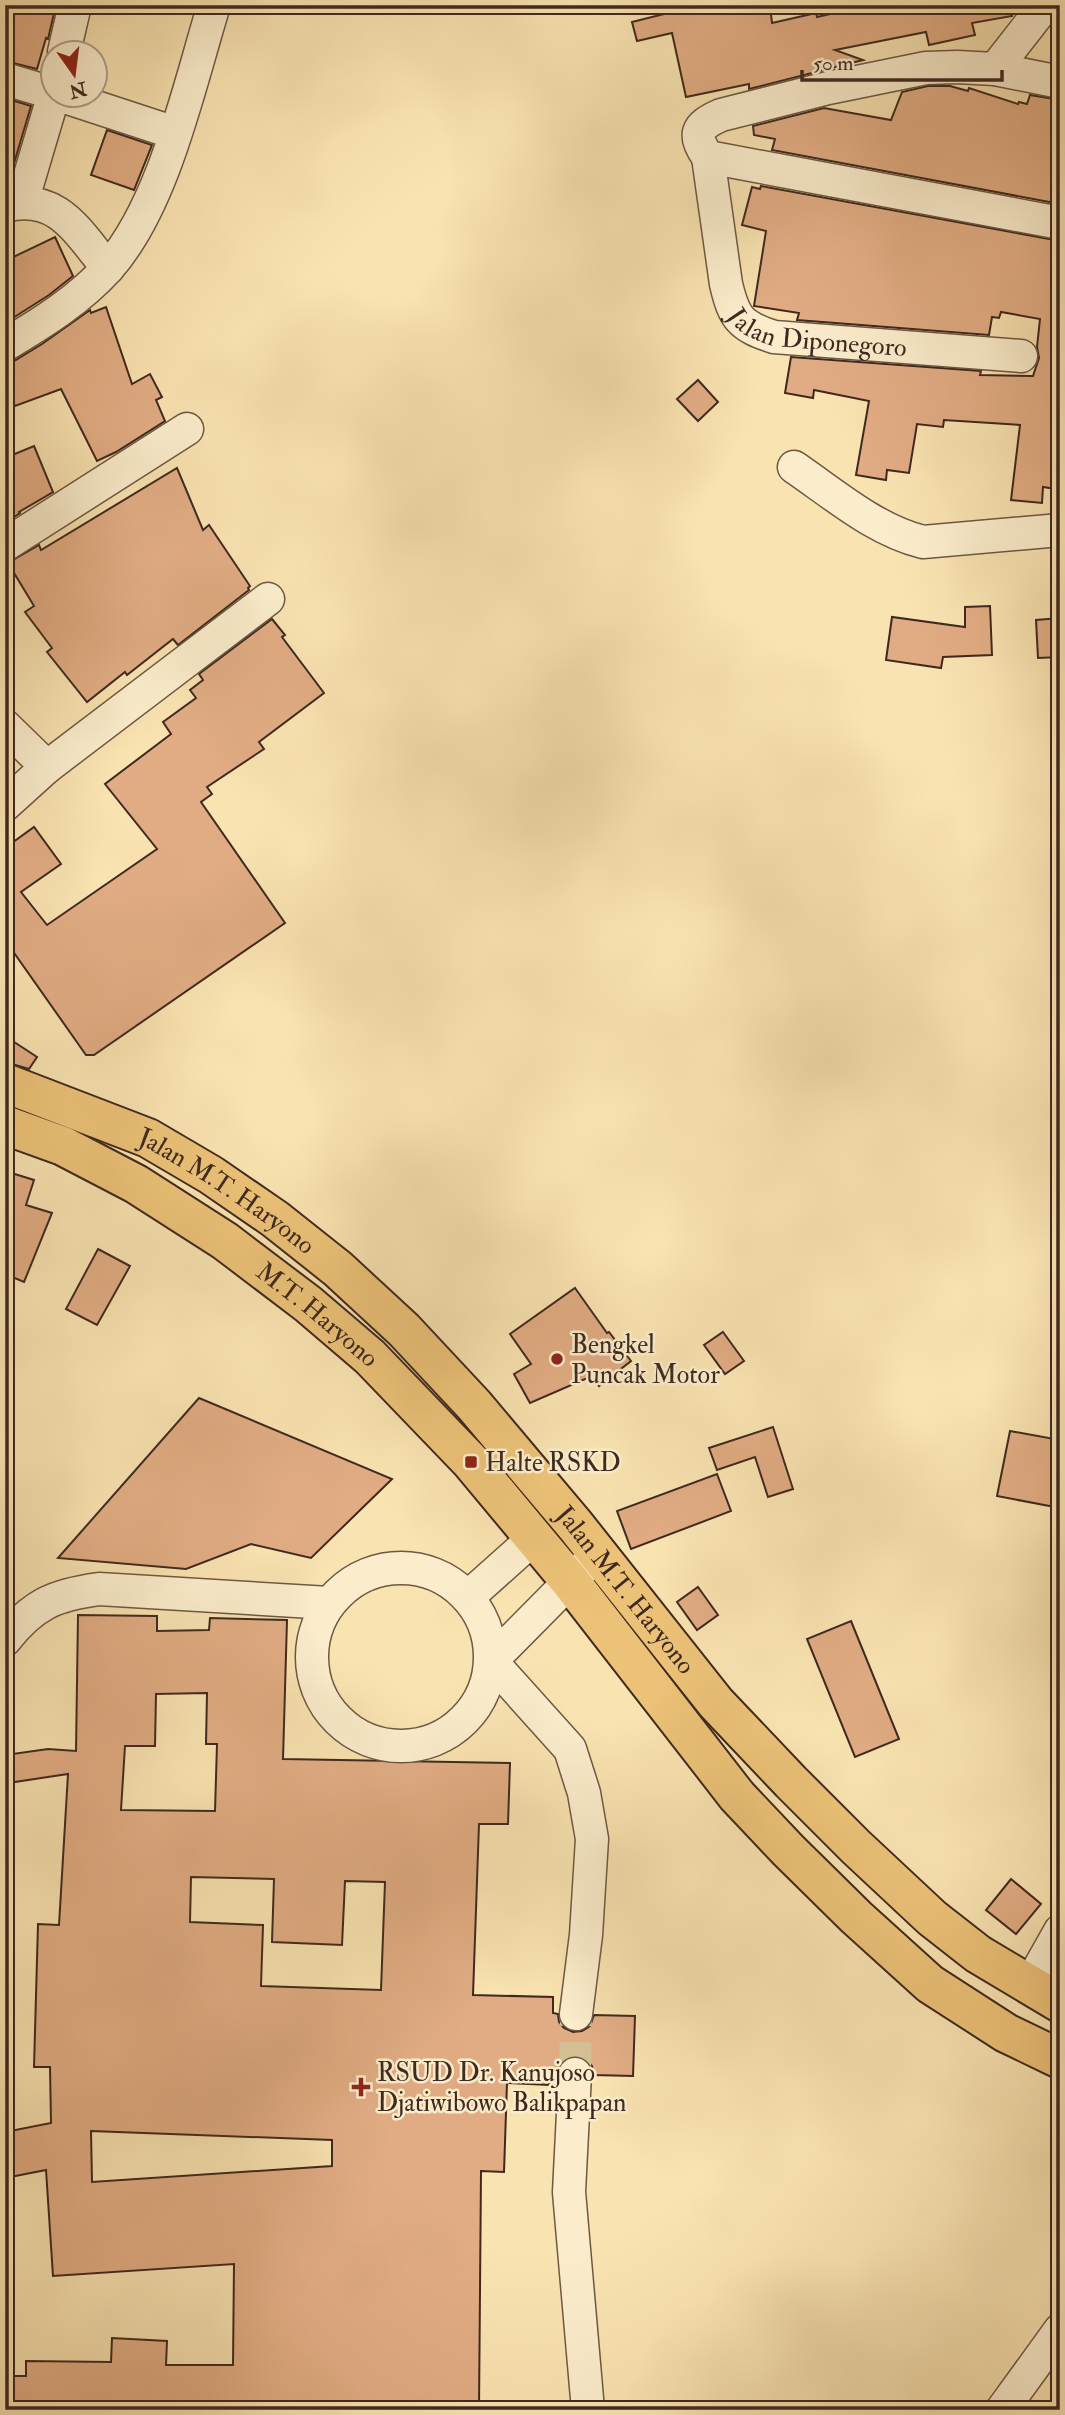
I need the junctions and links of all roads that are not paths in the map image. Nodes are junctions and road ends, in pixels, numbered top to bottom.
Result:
1 (75, 5) edge
2 (214, 5) edge
3 (1045, 5) edge
4 (67, 38) edge
5 (995, 69) junction
6 (5, 79) edge
7 (1060, 82) edge
8 (38, 89) edge
9 (49, 108) edge
10 (97, 108) edge
11 (175, 133) junction
12 (708, 157) junction
13 (13, 204) edge
14 (1060, 223) edge
15 (108, 268) junction
16 (5, 345) edge
17 (1021, 356) dead end
18 (187, 429) dead end
19 (794, 467) dead end
20 (1060, 530) edge
21 (5, 545) edge
22 (268, 599) dead end
23 (5, 726) edge
24 (47, 767) junction
25 (5, 805) edge
26 (5, 1083) edge
27 (5, 1125) edge
28 (535, 1537) junction
29 (597, 1554) junction
30 (570, 1581) junction
31 (468, 1597) junction
32 (329, 1603) junction
33 (5, 1640) edge
34 (491, 1661) junction
35 (1060, 1931) edge
36 (1044, 1995) edge
37 (576, 2014) tunnel mouth
38 (1060, 2059) edge
39 (575, 2074) tunnel mouth
40 (1060, 2330) edge
41 (588, 2410) edge
42 (1002, 2410) edge

1 - 4 street
2 - 11 street
3 - 5 street
5 - 7 street
5 - 12 street, Jalan Diponegoro
6 - 8 street
9 - 13 street
10 - 11 street
11 - 15 street
12 - 14 street
12 - 17 street, Jalan Diponegoro
13 - 15 street
15 - 16 street
18 - 21 street
19 - 20 street
22 - 24 street
23 - 24 street
24 - 25 street
26 - 29 highway, Jalan M.T. Haryono
27 - 28 highway, M.T. Haryono
28 - 30 highway, M.T. Haryono
28 - 31 street
29 - 30 street
29 - 36 highway, Jalan M.T. Haryono
30 - 34 street
30 - 38 highway, Jalan M.T. Haryono
31 - 32 street
31 - 34 street
32 - 33 street
32 - 34 street
34 - 37 street
35 - 36 street
39 - 41 street
40 - 42 street

